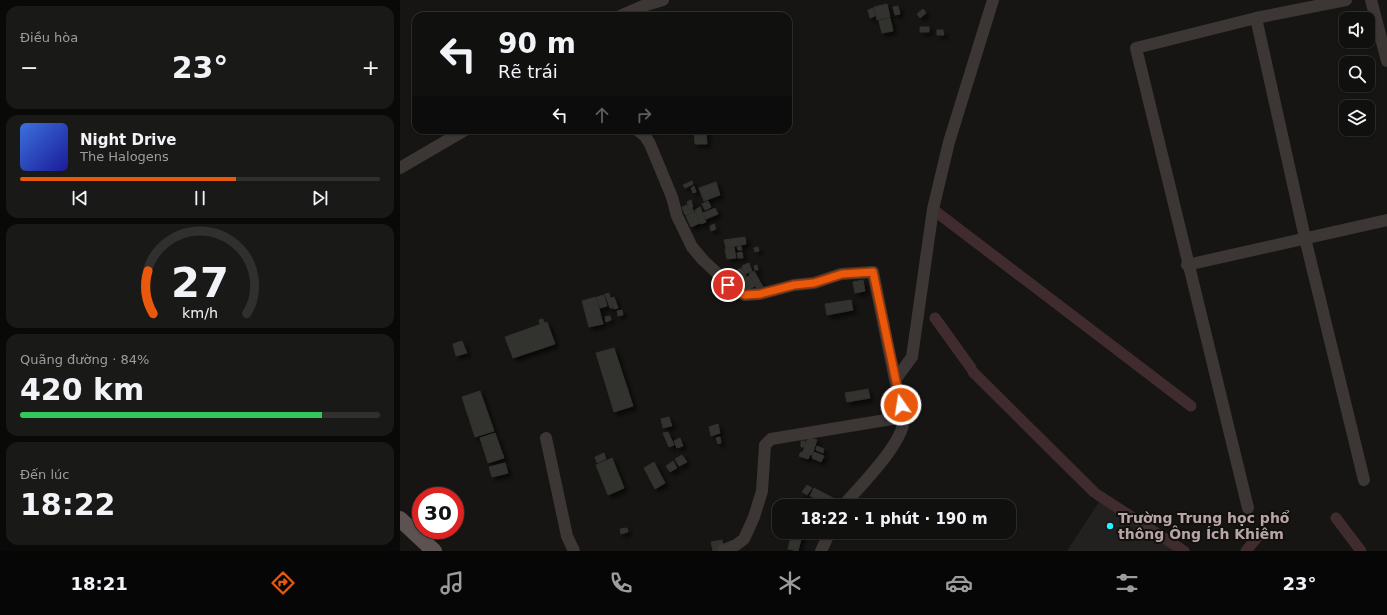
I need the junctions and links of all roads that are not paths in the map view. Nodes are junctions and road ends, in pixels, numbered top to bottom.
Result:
1 (664, 0) edge
2 (992, 0) edge
3 (1346, 0) edge
4 (1371, 0) edge
5 (629, 12) edge
6 (1256, 18) junction
7 (1387, 61) edge
8 (458, 134) edge
9 (642, 134) edge
10 (400, 168) edge
11 (1387, 220) edge
12 (1305, 238) junction
13 (1187, 265) junction
14 (895, 380) junction
15 (904, 417) junction
16 (546, 438) dead end
17 (1364, 480) dead end
18 (849, 499) edge
19 (1248, 508) dead end
20 (400, 519) edge
21 (827, 539) edge
22 (723, 550) edge
23 (434, 551) edge
24 (574, 551) edge
25 (821, 551) edge

1 - 5 street
2 - 14 street
3 - 6 street
4 - 7 street
6 - 12 street
6 - 13 street
8 - 10 street
9 - 14 street
11 - 12 street
12 - 13 street
12 - 17 street
13 - 19 street
14 - 15 street
15 - 18 street
15 - 22 street
16 - 24 street
20 - 23 main road
21 - 25 street

